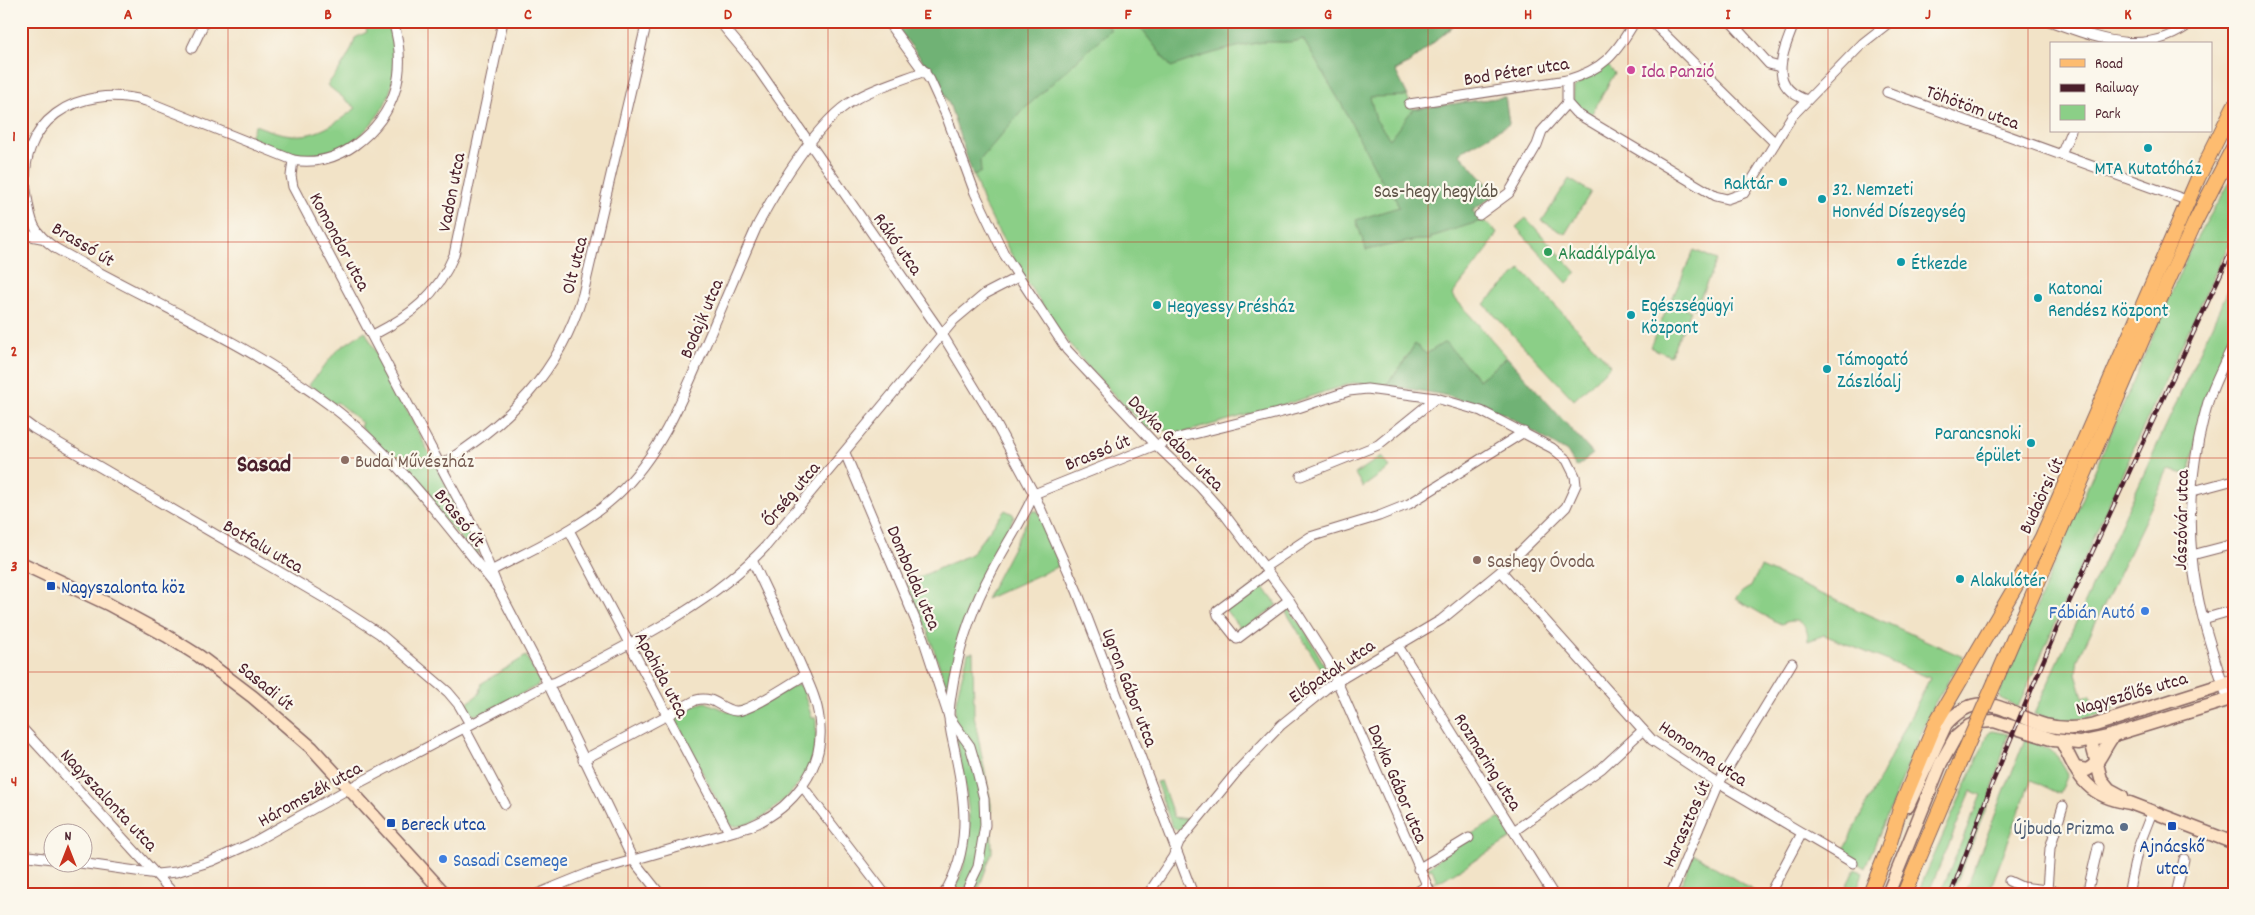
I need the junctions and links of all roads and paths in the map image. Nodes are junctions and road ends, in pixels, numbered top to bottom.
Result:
1 (205, 21) edge
2 (393, 21) edge
3 (503, 21) edge
4 (647, 21) edge
5 (719, 21) edge
6 (887, 21) edge
7 (1635, 21) edge
8 (1651, 21) edge
9 (1730, 21) edge
10 (1796, 21) edge
11 (1891, 21) edge
12 (2049, 21) edge
13 (2194, 21) edge
14 (2106, 42) edge
15 (2146, 42) edge
16 (192, 48) dead end
17 (1780, 67) junction
18 (925, 71) junction
19 (1567, 80) junction
20 (1887, 92) dead end
21 (1807, 100) junction
22 (1567, 103) junction
23 (1409, 104) dead end
24 (2234, 106) edge
25 (2071, 132) edge
26 (1774, 142) junction
27 (810, 144) junction
28 (2234, 146) edge
29 (2061, 154) junction
30 (293, 160) junction
31 (2189, 201) junction
32 (1479, 215) dead end
33 (21, 234) edge
34 (41, 238) junction
35 (1018, 277) junction
36 (942, 334) junction
37 (373, 336) junction
38 (2234, 343) edge
39 (1436, 398) junction
40 (21, 419) edge
41 (1524, 432) junction
42 (1156, 445) junction
43 (845, 453) junction
44 (441, 466) junction
45 (1301, 476) dead end
46 (2234, 480) edge
47 (2193, 491) junction
48 (1034, 494) junction
49 (1566, 506) joint
50 (568, 530) junction
51 (2234, 544) edge
52 (2192, 556) junction
53 (752, 560) junction
54 (21, 563) edge
55 (493, 570) junction
56 (1266, 570) junction
57 (1501, 571) junction
58 (499, 590) junction
59 (1289, 600) junction
60 (2234, 610) edge
61 (2203, 619) junction
62 (628, 644) junction
63 (1398, 646) junction
64 (1792, 663) dead end
65 (805, 675) junction
66 (1337, 681) junction
67 (2228, 683) edge
68 (548, 684) junction
69 (2231, 699) edge
70 (667, 715) junction
71 (949, 716) junction
72 (467, 725) junction
73 (21, 727) edge
74 (2067, 728) junction
75 (1643, 730) junction
76 (2114, 735) junction
77 (2091, 741) junction
78 (2062, 742) junction
79 (583, 760) junction
80 (2097, 764) junction
81 (2074, 768) junction
82 (1719, 784) junction
83 (803, 787) junction
84 (349, 789) junction
85 (2130, 803) junction
86 (505, 804) dead end
87 (2063, 806) dead end
88 (2152, 812) junction
89 (1514, 831) junction
90 (730, 832) junction
91 (1802, 833) junction
92 (1469, 838) dead end
93 (2234, 843) edge
94 (2098, 847) dead end
95 (1176, 848) junction
96 (1888, 850) junction
97 (21, 855) edge
98 (42, 858) edge
99 (2184, 859) dead end
100 (632, 860) junction
101 (1853, 863) dead end
102 (92, 865) edge
103 (1418, 869) junction
104 (157, 874) junction
105 (2009, 881) dead end
106 (1428, 890) edge
107 (2047, 890) junction
108 (1770, 893) edge
109 (174, 894) edge
110 (445, 894) edge
111 (538, 894) edge
112 (660, 894) edge
113 (885, 894) edge
114 (944, 894) edge
115 (965, 894) edge
116 (1148, 894) edge
117 (1193, 894) edge
118 (1414, 894) edge
119 (1553, 894) edge
120 (1671, 894) edge
121 (1870, 894) edge
122 (1888, 894) edge
123 (1904, 894) edge
124 (2082, 894) edge
125 (2087, 894) edge
126 (2128, 894) edge
127 (2176, 894) edge

1 - 16 street
2 - 30 street, Brassó út
3 - 37 street, Vadon utca
4 - 44 street, Olt utca
5 - 27 street, Rákó utca
6 - 18 street, Dayka Gábor utca
7 - 19 street, Bod Péter utca
8 - 26 street
9 - 17 street
10 - 17 street
11 - 21 street
12 - 14 street
13 - 15 street
17 - 21 street
18 - 27 street, Bodajk utca
18 - 35 street, Dayka Gábor utca
19 - 22 street
19 - 23 street, Bod Péter utca
20 - 29 street, Töhötöm utca
21 - 26 street
22 - 26 street
22 - 32 street
24 - 31 main road, Budaörsi út
25 - 29 street
27 - 36 street, Rákó utca
27 - 50 street, Bodajk utca
28 - 123 main road, Budaörsi út, bridge
29 - 31 street, Töhötöm utca
30 - 34 street, Brassó út
30 - 37 street, Komondor utca
31 - 96 main road, Budaörsi út
33 - 34 street
34 - 58 street, Brassó út
35 - 36 street, Őrség utca
35 - 42 street, Dayka Gábor utca
36 - 43 street, Őrség utca
36 - 48 street, Rákó utca
37 - 44 street, Brassó út
38 - 47 street, Jászóvár utca
39 - 41 street, Brassó út
39 - 42 street, Brassó út
39 - 45 street
40 - 72 street, Botfalu utca
41 - 49 street, Brassó út
41 - 56 street
42 - 48 street, Brassó út
42 - 56 street, Dayka Gábor utca
43 - 53 street, Őrség utca
43 - 71 street, Domboldal utca
44 - 55 street, Brassó út
46 - 47 street
47 - 52 street, Jászóvár utca
48 - 71 street
48 - 95 street, Ugron Gábor utca
49 - 57 street, Előpatak utca
50 - 55 street, Bodajk utca
50 - 62 street, Apahida utca
51 - 52 street
52 - 61 street, Jászóvár utca
53 - 62 street, Őrség utca
53 - 65 street
54 - 84 main road, Sasadi út
55 - 58 street, Brassó út
56 - 59 street, Dayka Gábor utca
56 - 59 street
57 - 63 street, Előpatak utca
57 - 75 street, Homonna utca
58 - 68 street, Brassó út
59 - 66 street, Dayka Gábor utca
60 - 61 street
61 - 67 street, Jászóvár utca
62 - 68 street, Őrség utca
62 - 70 street, Apahida utca
63 - 66 street, Előpatak utca
63 - 89 street, Rozmaring utca
64 - 82 street, Harasztos út
65 - 70 street
65 - 83 street
66 - 95 street, Előpatak utca
66 - 103 street, Dayka Gábor utca
67 - 69 street, Jászóvár utca
67 - 74 main road, Nagyszőlős utca
68 - 72 street, Háromszék utca
68 - 79 street, Brassó út
69 - 76 main road, Nagyszőlős utca
70 - 79 street
70 - 90 street, Apahida utca
71 - 114 street
71 - 115 street
72 - 84 street, Háromszék utca
72 - 86 street, Botfalu utca
73 - 104 street, Nagyszalonta utca
74 - 77 main road
74 - 96 main road, Nagyszőlős utca
75 - 82 street, Homonna utca
75 - 89 street
76 - 77 main road, Nagyszőlős utca
76 - 80 main road
77 - 78 main road, Nagyszőlős utca
77 - 80 main road
78 - 81 main road
78 - 122 main road, Nagyszőlős utca
79 - 100 street, Brassó út
80 - 81 main road
80 - 85 main road
81 - 85 main road
82 - 91 street, Homonna utca
82 - 120 street, Harasztos út
83 - 90 street
83 - 113 street
84 - 104 street, Háromszék utca
84 - 110 main road, Sasadi út
85 - 88 main road
87 - 107 street
88 - 93 main road
88 - 126 street
89 - 119 street, Rozmaring utca
90 - 100 street
91 - 101 street, Homonna utca
91 - 108 street
92 - 103 street
94 - 125 street
95 - 116 street, Előpatak utca
95 - 117 street, Ugron Gábor utca
96 - 121 main road, Budaörsi út
97 - 98 street
99 - 127 street
100 - 111 street
100 - 112 street, Brassó út
102 - 104 street, Háromszék utca
103 - 106 street, Dayka Gábor utca
104 - 109 street, Nagyszalonta utca
105 - 107 street
106 - 118 street
107 - 124 street

